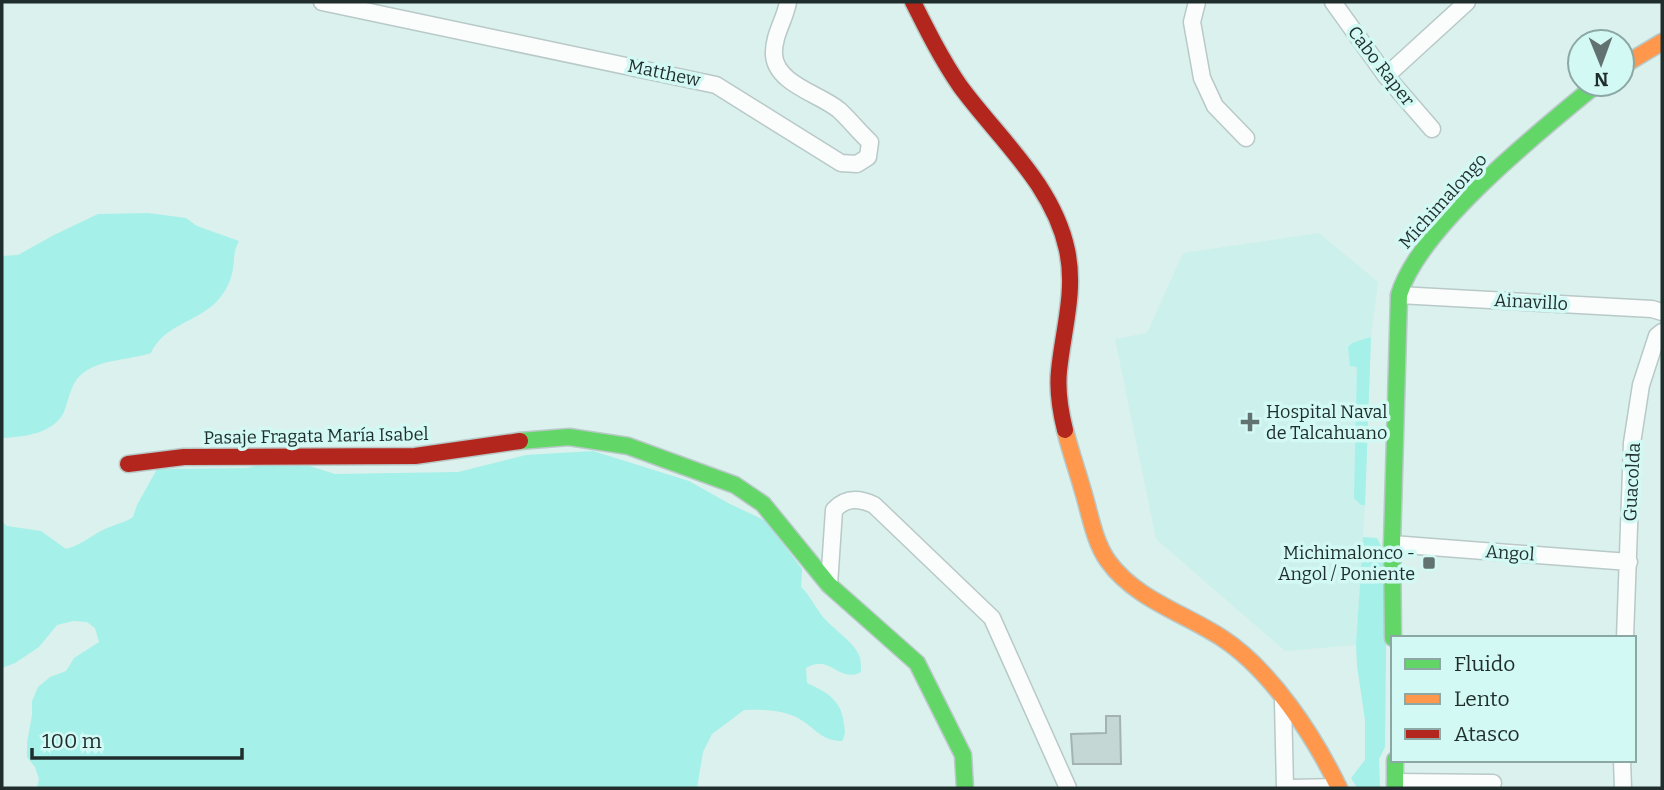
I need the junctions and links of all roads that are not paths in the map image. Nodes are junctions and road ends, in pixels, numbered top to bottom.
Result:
1 (322, 2) edge
2 (788, 2) edge
3 (914, 2) edge
4 (1197, 2) edge
5 (1333, 2) edge
6 (1467, 2) edge
7 (1662, 43) edge
8 (1636, 58) edge
9 (1386, 76) junction
10 (1581, 98) edge
11 (1432, 130) dead end
12 (1246, 138) dead end
13 (1399, 295) junction
14 (1662, 312) edge
15 (1662, 332) edge
16 (128, 464) dead end
17 (1392, 544) junction
18 (1629, 562) junction
19 (829, 585) junction
20 (1393, 636) edge
21 (1625, 636) edge
22 (1283, 702) junction
23 (1395, 762) edge
24 (1622, 762) edge
25 (1493, 783) dead end
26 (1395, 785) edge
27 (965, 788) edge
28 (1068, 788) edge
29 (1285, 788) edge
30 (1292, 788) edge
31 (1339, 788) edge
32 (1623, 788) edge

1 - 2 street, Matthew
3 - 22 street
4 - 12 street
5 - 9 street, Cabo Raper
6 - 9 street
7 - 8 street
9 - 11 street, Cabo Raper
10 - 13 street, Michimalongo
13 - 14 street, Ainavillo
13 - 17 street, Michimalongo
15 - 18 street, Guacolda
16 - 19 street, Pasaje Fragata María Isabel
17 - 18 street, Angol
17 - 20 street, Michimalongo
18 - 21 street, Guacolda
19 - 27 street, Pasaje Fragata María Isabel
19 - 28 street
22 - 29 street
22 - 31 street
23 - 26 street
24 - 32 street
25 - 26 street
30 - 31 street

